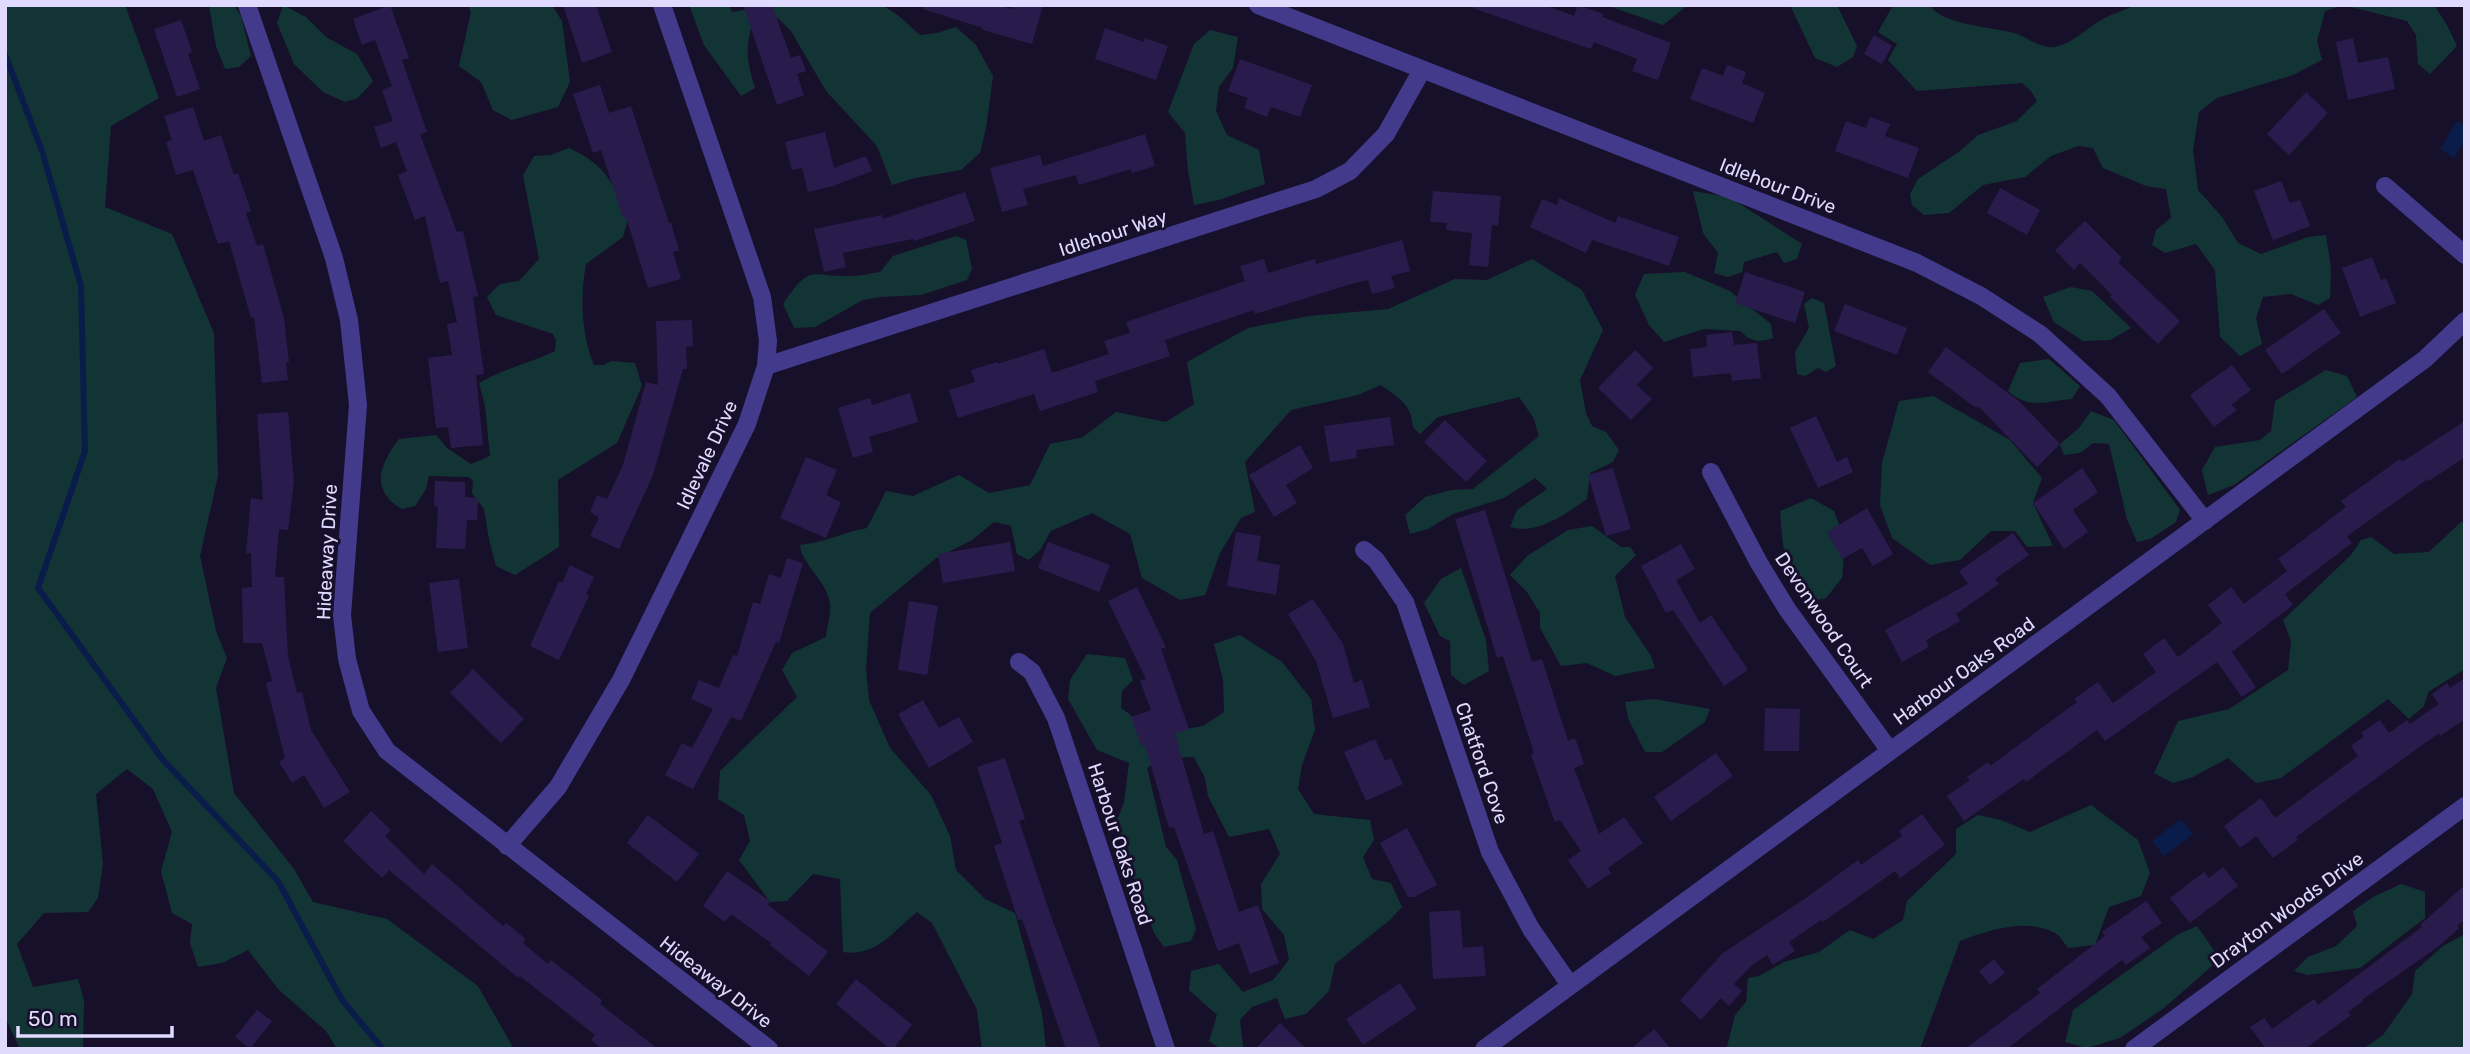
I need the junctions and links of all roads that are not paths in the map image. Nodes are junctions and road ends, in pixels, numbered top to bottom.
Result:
1 (247, 5) edge
2 (662, 5) edge
3 (1258, 5) edge
4 (1422, 70) junction
5 (2385, 186) dead end
6 (2465, 255) edge
7 (2465, 321) edge
8 (766, 366) junction
9 (1711, 472) dead end
10 (2205, 521) junction
11 (1364, 551) dead end
12 (1019, 662) dead end
13 (1890, 751) junction
14 (2465, 806) edge
15 (507, 846) junction
16 (1570, 985) junction
17 (769, 1049) edge
18 (1166, 1049) edge
19 (1484, 1049) edge
20 (2134, 1049) edge

1 - 15 street, Hideaway Drive
2 - 8 street, Idlevale Drive
3 - 4 street, Idlehour Drive
4 - 8 street, Idlehour Way
4 - 10 street, Idlehour Drive
5 - 6 street
7 - 10 street, Harbour Oaks Road
8 - 15 street, Idlevale Drive
9 - 13 street, Devonwood Court
10 - 13 street, Harbour Oaks Road
11 - 16 street, Chatford Cove
12 - 18 street, Harbour Oaks Road
13 - 16 street, Harbour Oaks Road
14 - 20 street, Drayton Woods Drive
15 - 17 street, Hideaway Drive
16 - 19 street, Harbour Oaks Road

